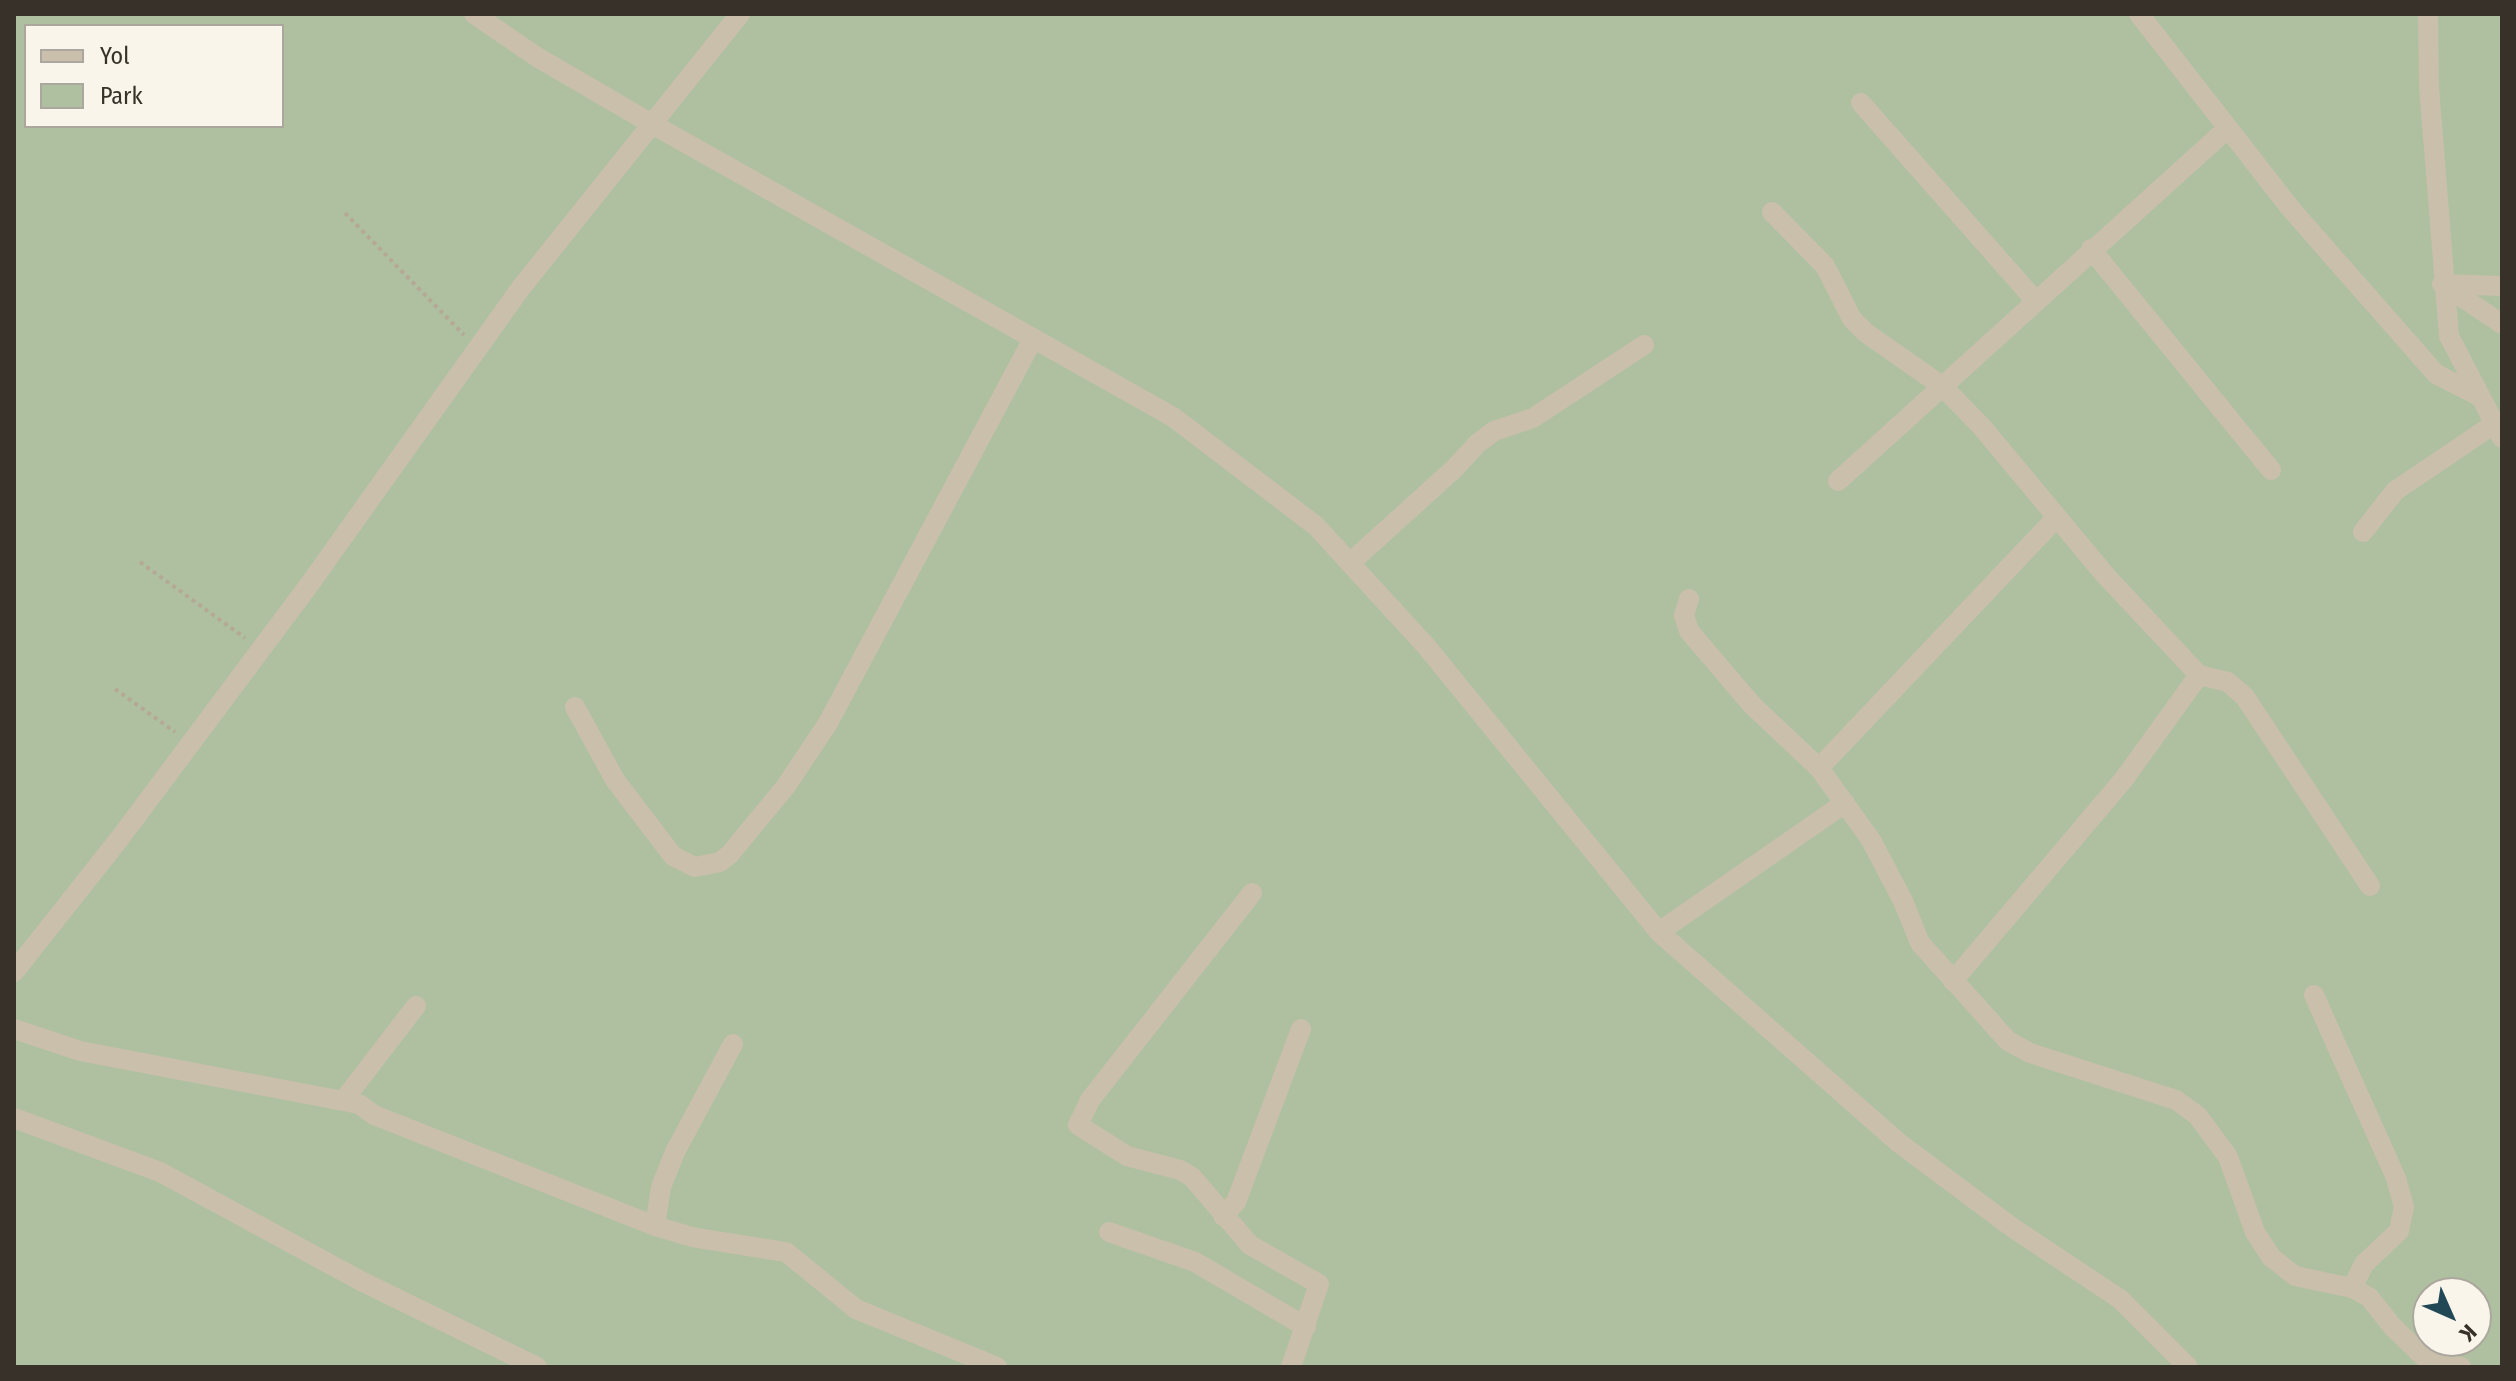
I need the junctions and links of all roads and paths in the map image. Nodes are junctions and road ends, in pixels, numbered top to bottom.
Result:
1 (474, 14) edge
2 (740, 14) edge
3 (2139, 14) edge
4 (2428, 14) edge
5 (1861, 103) dead end
6 (652, 124) junction
7 (2228, 128) junction
8 (1772, 212) dead end
9 (345, 213) dead end
10 (2091, 249) junction
11 (2442, 284) junction
12 (2502, 286) edge
13 (2034, 299) junction
14 (2502, 324) edge
15 (1033, 339) junction
16 (1644, 345) dead end
17 (478, 349) junction
18 (1942, 386) junction
19 (2479, 396) junction
20 (2498, 431) edge
21 (2271, 470) dead end
22 (1838, 481) dead end
23 (2057, 517) junction
24 (2363, 532) dead end
25 (140, 562) dead end
26 (1350, 563) junction
27 (1689, 599) dead end
28 (261, 649) junction
29 (2199, 675) junction
30 (115, 689) dead end
31 (575, 707) dead end
32 (191, 743) junction
33 (1819, 768) junction
34 (1845, 803) junction
35 (2370, 886) dead end
36 (1252, 893) dead end
37 (1659, 932) junction
38 (14, 972) edge
39 (1953, 981) junction
40 (2314, 995) dead end
41 (416, 1006) dead end
42 (14, 1029) edge
43 (1301, 1029) dead end
44 (733, 1044) dead end
45 (343, 1101) junction
46 (14, 1118) edge
47 (1223, 1216) junction
48 (655, 1226) junction
49 (1109, 1232) dead end
50 (2352, 1288) junction
51 (1306, 1327) junction
52 (537, 1367) edge
53 (997, 1367) edge
54 (1291, 1367) edge
55 (2188, 1367) edge
56 (2461, 1367) edge

1 - 6 street
2 - 6 street
3 - 7 street
4 - 11 street
5 - 13 street
6 - 15 street
6 - 17 street
7 - 10 street
7 - 19 street
8 - 18 street
9 - 17 path
10 - 13 street
10 - 21 street
11 - 12 street
11 - 14 street
11 - 19 street
13 - 18 street
15 - 26 street
15 - 31 street
16 - 26 street
17 - 28 street
18 - 22 street
18 - 23 street
19 - 20 street
20 - 24 street
23 - 29 street
23 - 33 street
25 - 28 path
26 - 37 street
27 - 33 street
28 - 32 street
29 - 35 street
29 - 39 street
30 - 32 path
32 - 38 street
33 - 34 street
34 - 37 street
34 - 39 street
36 - 47 street
37 - 55 street
39 - 50 street
40 - 50 street
41 - 45 street
42 - 45 street
43 - 47 street
44 - 48 street
45 - 48 street
46 - 52 street
47 - 51 street
48 - 53 street
49 - 51 street
50 - 56 street
51 - 54 street

